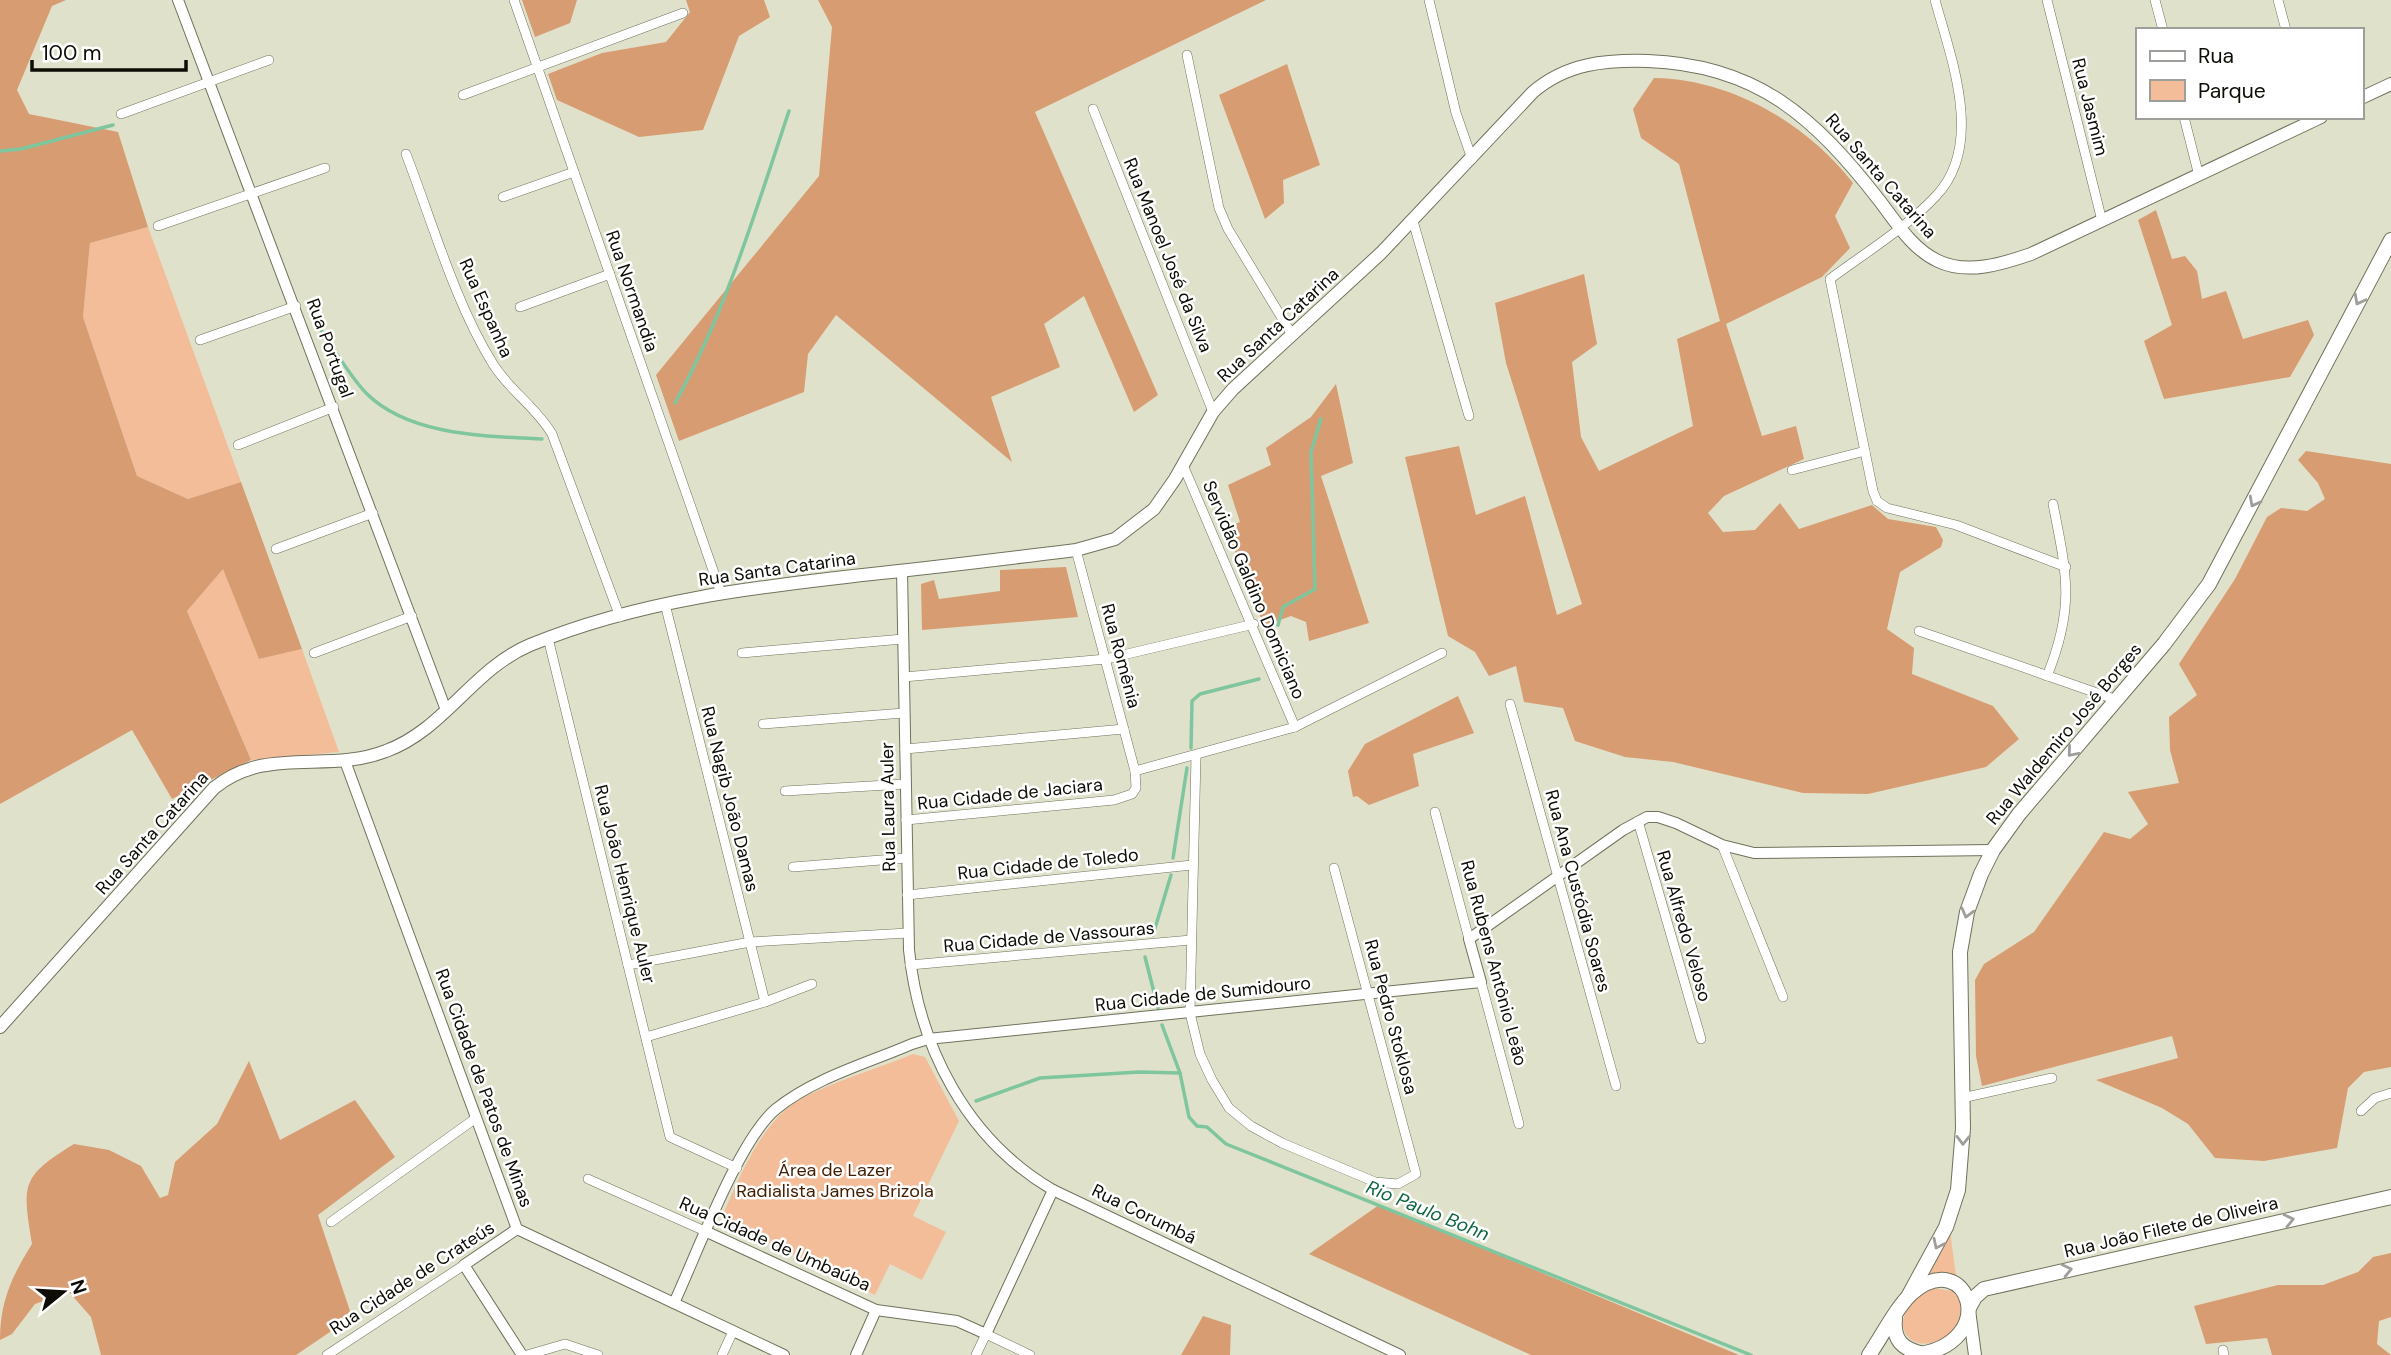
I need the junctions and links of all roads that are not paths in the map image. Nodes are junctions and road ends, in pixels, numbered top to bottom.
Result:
1 (178, 0) edge
2 (514, 0) edge
3 (1429, 0) edge
4 (1935, 0) edge
5 (2046, 0) edge
6 (2155, 0) edge
7 (2278, 0) edge
8 (682, 13) dead end
9 (2162, 28) edge
10 (2285, 28) edge
11 (1187, 55) dead end
12 (268, 60) dead end
13 (537, 67) junction
14 (211, 81) junction
15 (2391, 84) edge
16 (463, 95) dead end
17 (2363, 97) edge
18 (1093, 109) dead end
19 (121, 114) dead end
20 (2185, 119) edge
21 (2308, 120) edge
22 (406, 154) dead end
23 (1472, 159) junction
24 (325, 168) dead end
25 (574, 172) junction
26 (2199, 176) junction
27 (254, 193) junction
28 (503, 197) dead end
29 (1413, 222) junction
30 (2102, 222) junction
31 (158, 226) dead end
32 (1900, 227) junction
33 (2391, 240) edge
34 (610, 274) junction
35 (296, 306) junction
36 (520, 307) dead end
37 (1291, 333) junction
38 (200, 340) dead end
39 (334, 407) junction
40 (1213, 412) junction
41 (1469, 416) dead end
42 (238, 444) dead end
43 (1865, 451) junction
44 (1183, 466) junction
45 (1792, 470) dead end
46 (2053, 504) dead end
47 (373, 513) junction
48 (276, 549) dead end
49 (1076, 550) junction
50 (2066, 567) junction
51 (902, 571) junction
52 (721, 593) junction
53 (666, 604) junction
54 (412, 617) junction
55 (620, 617) junction
56 (1254, 624) junction
57 (1919, 631) dead end
58 (548, 639) junction
59 (903, 639) junction
60 (314, 653) dead end
61 (742, 653) dead end
62 (1442, 653) dead end
63 (1105, 659) junction
64 (2047, 676) junction
65 (904, 677) junction
66 (2117, 700) junction
67 (1510, 704) dead end
68 (446, 710) junction
69 (904, 713) junction
70 (763, 724) dead end
71 (1295, 727) junction
72 (1124, 729) junction
73 (905, 749) junction
74 (1196, 756) junction
75 (345, 761) junction
76 (1135, 771) junction
77 (905, 784) junction
78 (785, 792) dead end
79 (1435, 812) dead end
80 (906, 820) junction
81 (1638, 821) junction
82 (1722, 845) junction
83 (1993, 850) junction
84 (906, 858) junction
85 (1192, 865) junction
86 (793, 867) dead end
87 (1334, 868) dead end
88 (1558, 877) junction
89 (907, 895) junction
90 (908, 933) junction
91 (1469, 939) junction
92 (1191, 940) junction
93 (750, 942) junction
94 (628, 965) junction
95 (910, 965) junction
96 (1481, 982) junction
97 (812, 984) dead end
98 (1368, 995) junction
99 (1783, 998) dead end
100 (765, 1002) junction
101 (1191, 1013) junction
102 (0, 1027) edge
103 (646, 1037) junction
104 (928, 1039) junction
105 (1701, 1039) dead end
106 (2052, 1078) dead end
107 (1616, 1086) dead end
108 (2391, 1093) edge
109 (1962, 1098) junction
110 (2361, 1111) dead end
111 (476, 1118) junction
112 (1519, 1124) dead end
113 (737, 1168) junction
114 (588, 1178) dead end
115 (1053, 1190) junction
116 (2391, 1197) edge
117 (331, 1222) dead end
118 (517, 1229) junction
119 (707, 1233) junction
120 (464, 1265) junction
121 (1909, 1295) junction
122 (674, 1303) junction
123 (1969, 1308) junction
124 (876, 1310) junction
125 (1895, 1319) junction
126 (733, 1331) junction
127 (986, 1334) junction
128 (1926, 1354) edge
129 (327, 1355) edge
130 (525, 1355) edge
131 (598, 1355) edge
132 (722, 1355) edge
133 (784, 1355) edge
134 (856, 1355) edge
135 (976, 1355) edge
136 (1030, 1355) edge
137 (1400, 1355) edge
138 (1870, 1355) edge
139 (1975, 1355) edge

1 - 14 street, Rua Portugal
2 - 13 street, Rua Normandia
3 - 23 street
4 - 32 street
5 - 30 street, Rua Jasmim
6 - 9 street
7 - 10 street
8 - 13 street
11 - 37 street
12 - 14 street
13 - 16 street
13 - 25 street, Rua Normandia
14 - 19 street
14 - 27 street, Rua Portugal
15 - 17 main road
18 - 40 street, Rua Manoel José da Silva
20 - 26 street
21 - 26 main road, Rua Santa Catarina
22 - 55 street, Rua Espanha
23 - 29 main road, Rua Santa Catarina
23 - 32 main road, Rua Santa Catarina
24 - 27 street
25 - 28 street
25 - 34 street, Rua Normandia
26 - 30 main road, Rua Santa Catarina
27 - 31 street
27 - 35 street, Rua Portugal
29 - 37 main road, Rua Santa Catarina
29 - 41 street
30 - 32 main road, Rua Santa Catarina
32 - 43 street
33 -> 66 main road, Rua Waldemiro José Borges
34 - 36 street
34 - 52 street, Rua Normandia
35 - 38 street
35 - 39 street, Rua Portugal
37 - 40 main road, Rua Santa Catarina
39 - 42 street
39 - 47 street, Rua Portugal
40 - 44 main road, Rua Santa Catarina
43 - 45 street
43 - 50 street
44 - 49 main road, Rua Santa Catarina
44 - 56 street, Servidão Galdino Domiciano
46 - 50 street
47 - 48 street
47 - 54 street, Rua Portugal
49 - 51 main road, Rua Santa Catarina
49 - 63 street, Rua Romênia
50 - 64 street
51 - 52 main road, Rua Santa Catarina
51 - 59 street, Rua Laura Auler
52 - 53 main road, Rua Santa Catarina
53 - 55 main road, Rua Santa Catarina
53 - 93 street, Rua Nagib João Damas
54 - 60 street
54 - 68 street, Rua Portugal
55 - 58 main road, Rua Santa Catarina
56 - 63 street
56 - 71 street, Servidão Galdino Domiciano
57 - 64 street
58 - 68 main road, Rua Santa Catarina
58 - 94 street, Rua João Henrique Auler
59 - 61 street
59 - 65 street, Rua Laura Auler
62 - 71 street
63 - 65 street
63 - 72 street, Rua Romênia
64 - 66 street
65 - 69 street, Rua Laura Auler
66 -> 83 main road, Rua Waldemiro José Borges
67 - 88 street, Rua Ana Custódia Soares
68 - 75 main road, Rua Santa Catarina
69 - 70 street
69 - 73 street, Rua Laura Auler
71 - 74 street
72 - 73 street
72 - 76 street, Rua Romênia
73 - 77 street, Rua Laura Auler
74 - 76 street
74 - 85 street
75 - 102 main road, Rua Santa Catarina
75 - 111 street, Rua Cidade de Patos de Minas
76 - 80 street, Rua Cidade de Jaciara
77 - 78 street
77 - 80 street, Rua Laura Auler
79 - 91 street, Rua Rubens Antônio Leão
80 - 84 street, Rua Laura Auler
81 - 82 street
81 - 88 street
81 - 105 street, Rua Alfredo Veloso
82 - 83 street
82 - 99 street
83 -> 109 main road, Rua Waldemiro José Borges
84 - 86 street
84 - 89 street, Rua Laura Auler
85 - 89 street, Rua Cidade de Toledo
85 - 92 street
87 - 98 street, Rua Pedro Stoklosa
88 - 91 street
88 - 107 street, Rua Ana Custódia Soares
89 - 90 street, Rua Laura Auler
90 - 93 street
90 - 95 street, Rua Laura Auler
91 - 96 street, Rua Rubens Antônio Leão
92 - 95 street, Rua Cidade de Vassouras
92 - 101 street
93 - 94 street
93 - 100 street, Rua Nagib João Damas
94 - 103 street, Rua João Henrique Auler
95 - 104 street, Rua Laura Auler
96 - 98 street, Rua Cidade de Sumidouro
96 - 112 street, Rua Rubens Antônio Leão
97 - 100 street
98 - 101 street, Rua Cidade de Sumidouro
98 - 101 street, Rua Pedro Stoklosa
100 - 103 street
101 - 104 street, Rua Cidade de Sumidouro
103 - 113 street, Rua João Henrique Auler
104 - 113 street, Rua Cidade de Sumidouro
104 - 115 street, Rua Corumbá
106 - 109 street
108 - 110 street
109 -> 121 main road, Rua Waldemiro José Borges
111 - 117 street
111 - 118 street, Rua Cidade de Patos de Minas
113 - 119 street, Rua Cidade de Sumidouro
114 - 119 street, Rua Cidade de Umbaúba
115 - 127 street
115 - 137 street, Rua Corumbá
123 -> 116 main road, Rua João Filete de Oliveira
118 - 120 street, Rua Cidade de Crateús
118 - 122 street, Rua Cidade de Patos de Minas
119 - 122 street, Rua Cidade de Sumidouro
119 - 124 street, Rua Cidade de Umbaúba
120 - 129 street, Rua Cidade de Crateús
120 - 130 street
121 - 123 main road
121 - 125 main road
122 - 126 street, Rua Cidade de Patos de Minas
123 - 128 main road
123 - 139 main road
124 - 127 street, Rua Cidade de Umbaúba
124 - 134 street
125 - 128 main road
125 - 138 main road
126 - 132 street
126 - 133 street, Rua Cidade de Patos de Minas
127 - 135 street
127 - 136 street, Rua Cidade de Umbaúba
130 - 131 street

